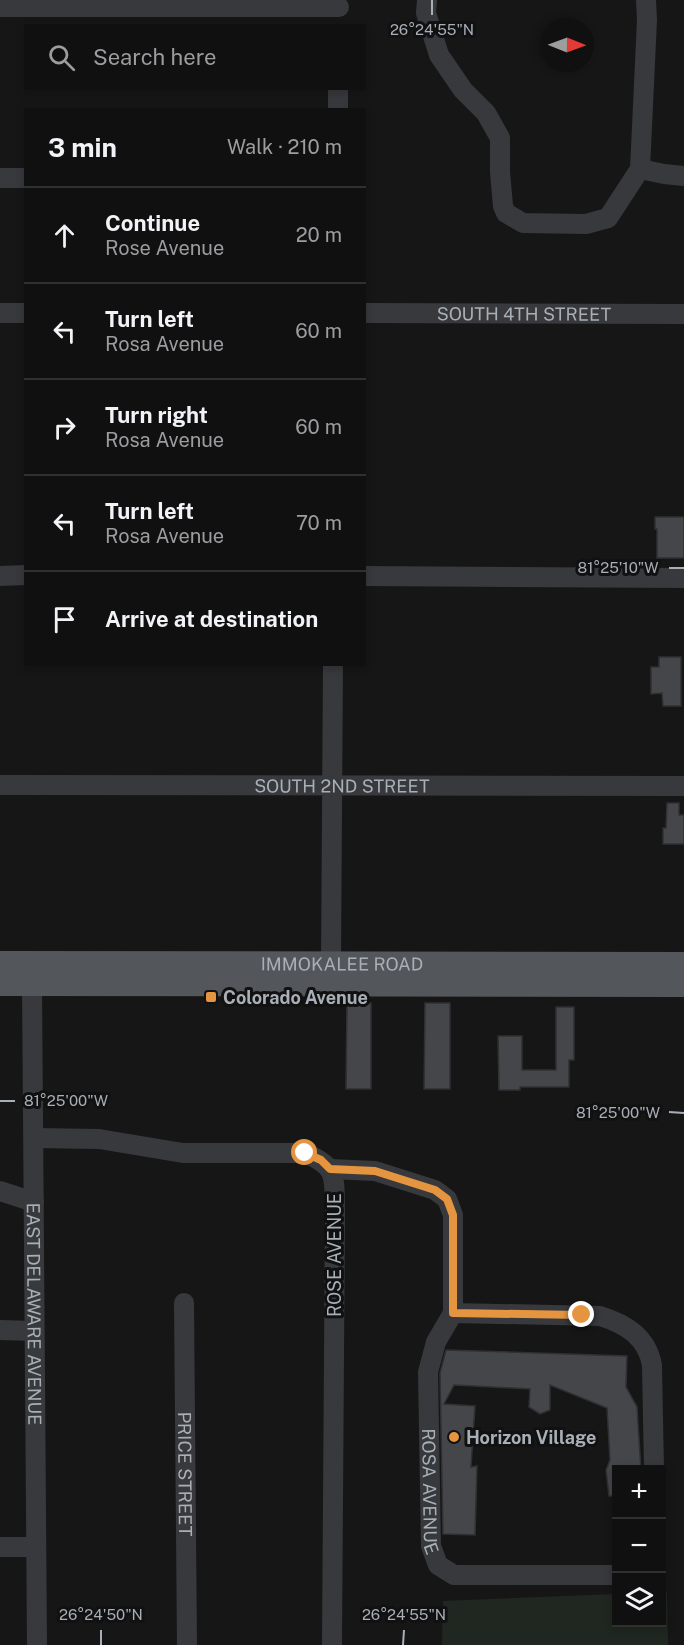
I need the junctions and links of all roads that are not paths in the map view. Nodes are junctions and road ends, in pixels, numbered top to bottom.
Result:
1 (427, 0) edge
2 (646, 0) edge
3 (0, 7) edge
4 (339, 11) edge
5 (338, 90) edge
6 (338, 108) edge
7 (640, 169) junction
8 (684, 176) edge
9 (0, 178) edge
10 (24, 178) edge
11 (0, 313) edge
12 (24, 313) edge
13 (366, 313) edge
14 (684, 314) edge
15 (24, 575) edge
16 (0, 576) edge
17 (366, 576) edge
18 (684, 578) edge
19 (333, 666) edge
20 (0, 785) edge
21 (332, 786) junction
22 (684, 786) edge
23 (0, 963) edge
24 (684, 964) edge
25 (33, 974) junction
26 (331, 974) junction
27 (0, 984) edge
28 (684, 985) edge
29 (34, 1138) junction
30 (330, 1169) junction
31 (0, 1191) edge
32 (34, 1202) junction
33 (184, 1303) dead end
34 (453, 1313) junction
35 (0, 1330) edge
36 (34, 1331) junction
37 (654, 1465) edge
38 (0, 1547) edge
39 (36, 1547) junction
40 (612, 1575) edge
41 (37, 1645) edge
42 (187, 1645) edge
43 (332, 1645) edge

1 - 7 street
2 - 7 street
3 - 4 street
5 - 6 street
7 - 8 street
9 - 10 street
11 - 12 street
13 - 14 street, SOUTH 4TH STREET
15 - 16 street
17 - 18 street
19 - 21 street
20 - 21 street, SOUTH 2ND STREET
21 - 22 street, SOUTH 2ND STREET
21 - 26 street
23 - 25 main road, IMMOKALEE ROAD
24 - 26 main road, IMMOKALEE ROAD
25 - 26 main road, IMMOKALEE ROAD
25 - 27 main road, IMMOKALEE ROAD
25 - 29 street, EAST DELAWARE AVENUE
26 - 28 main road, IMMOKALEE ROAD
29 - 30 street, ROSE AVENUE
29 - 32 street, EAST DELAWARE AVENUE
30 - 34 street
30 - 43 street, ROSE AVENUE
31 - 32 street
32 - 36 street, EAST DELAWARE AVENUE
33 - 42 street, PRICE STREET
34 - 37 street
34 - 40 street, ROSA AVENUE
35 - 36 street
36 - 39 street, EAST DELAWARE AVENUE
38 - 39 street
39 - 41 street, EAST DELAWARE AVENUE

